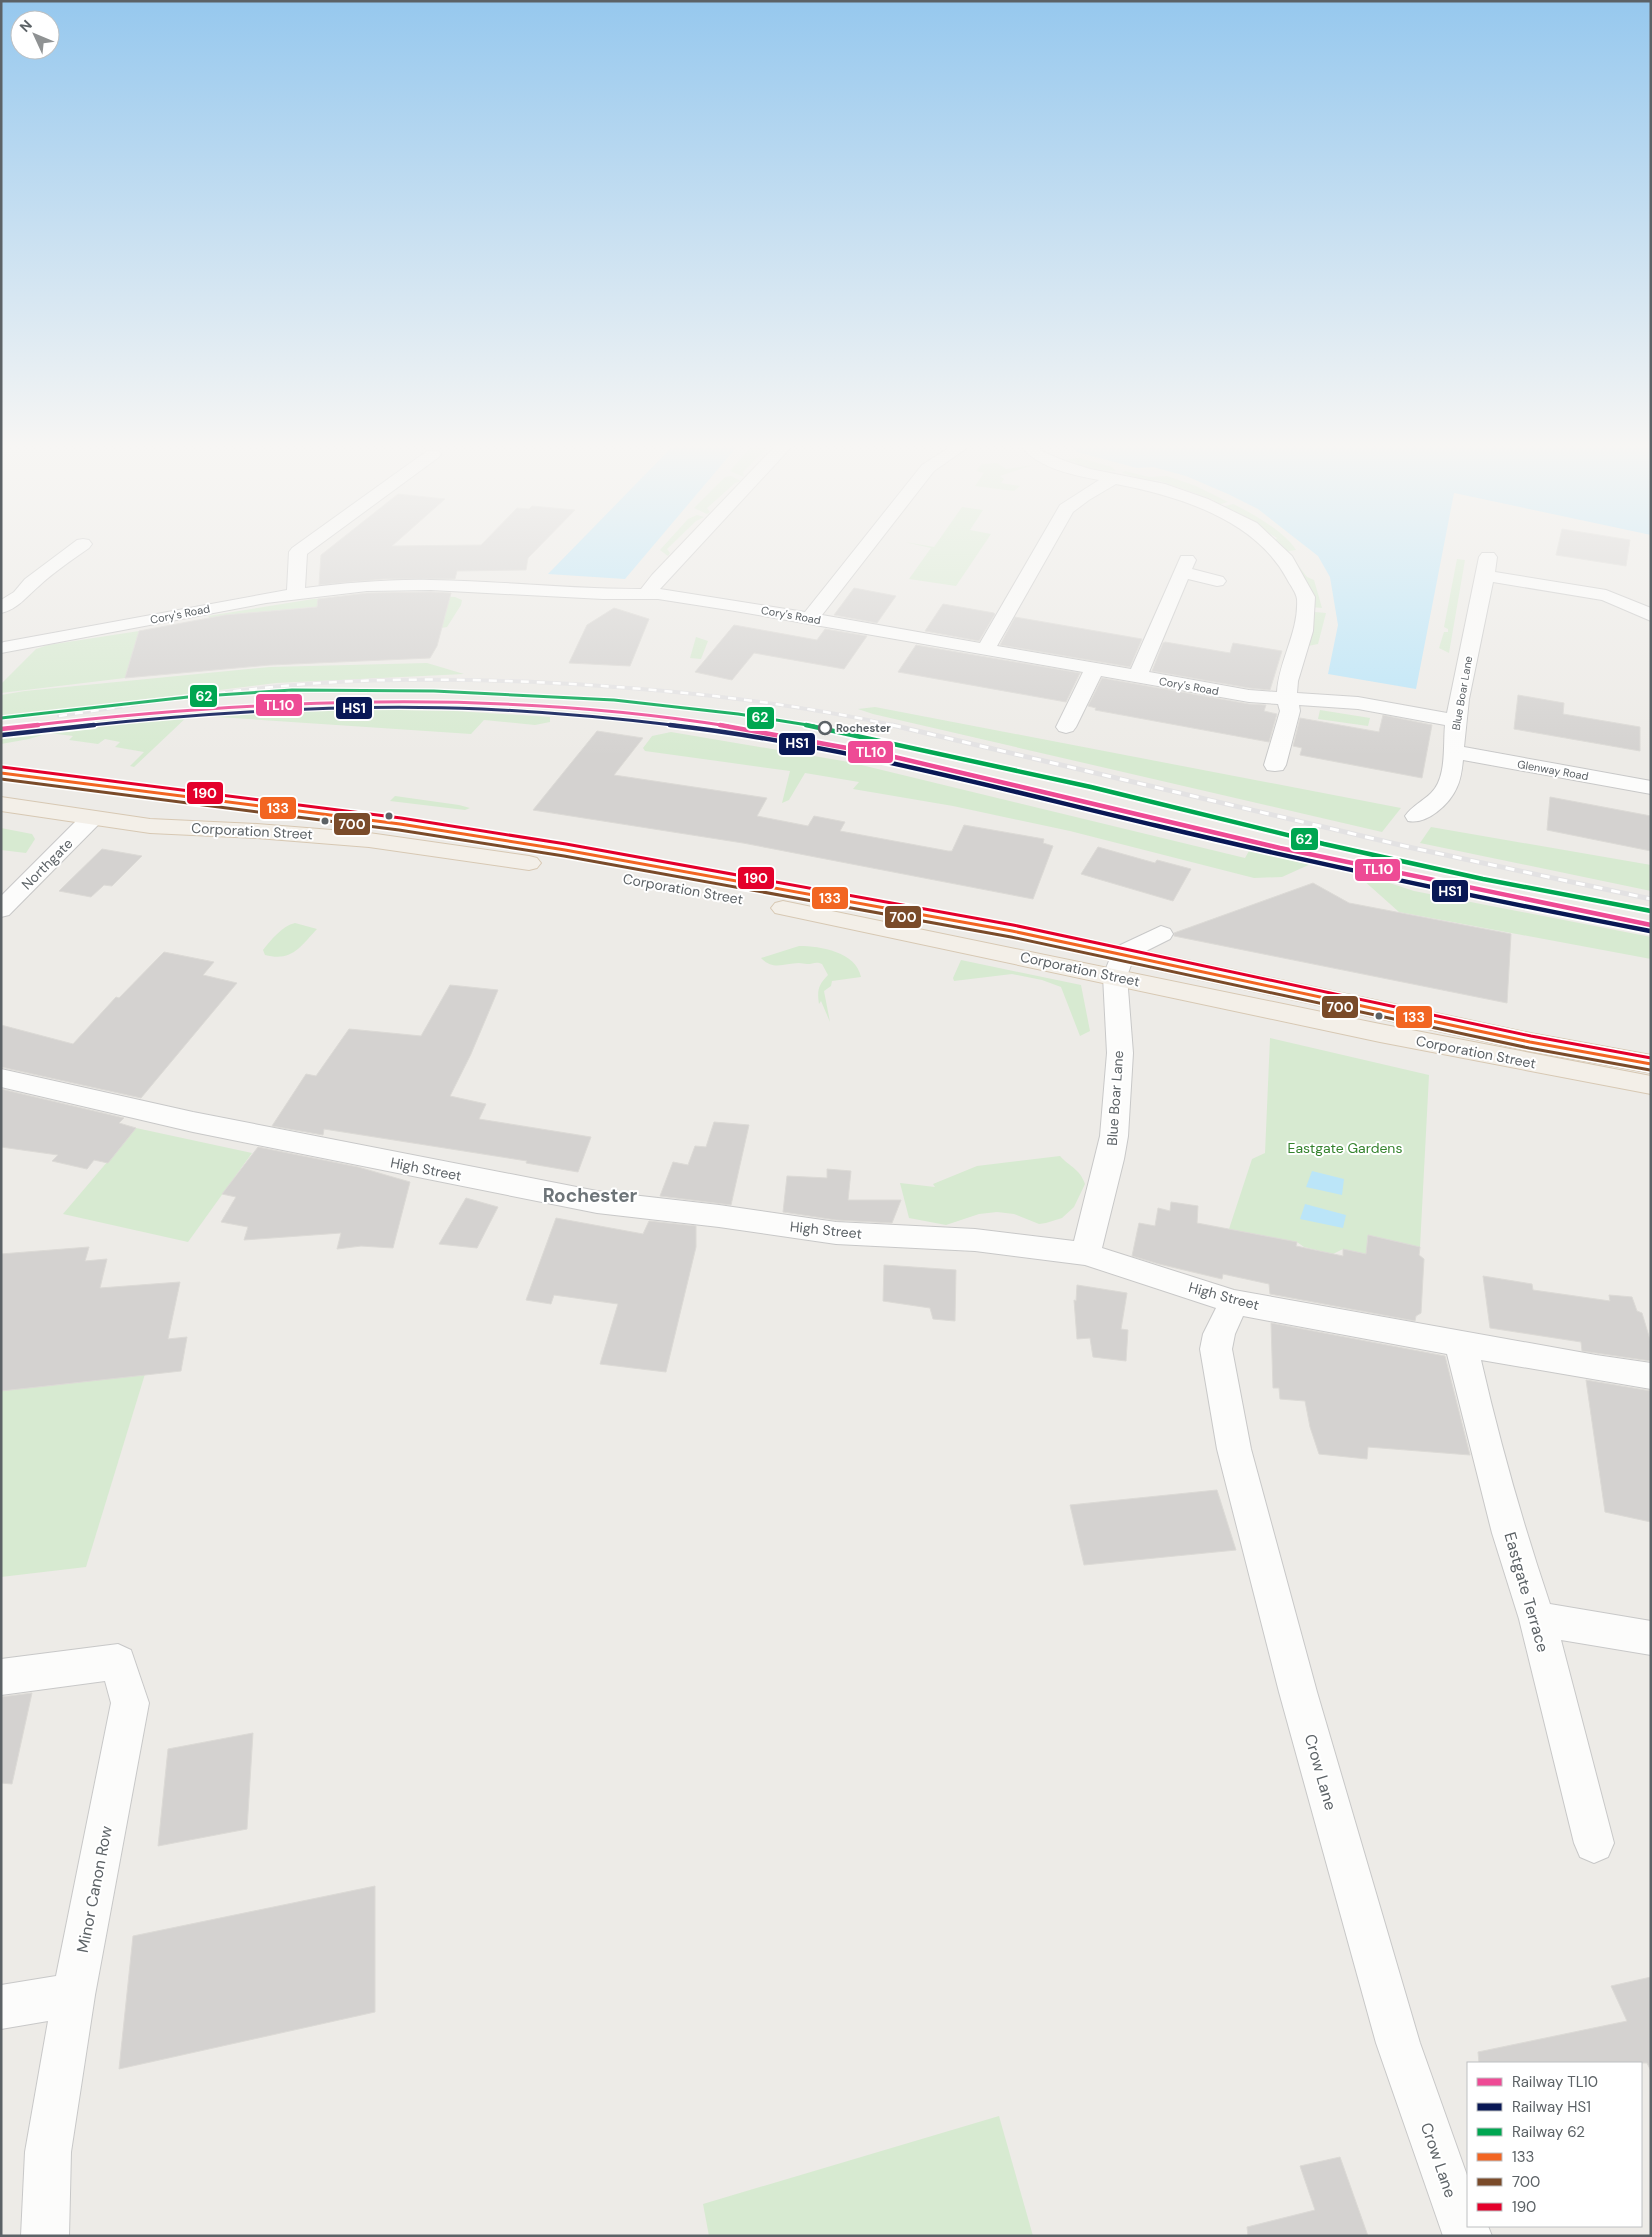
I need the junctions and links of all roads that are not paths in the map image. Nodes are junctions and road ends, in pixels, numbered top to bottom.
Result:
1 (79, 547) edge
2 (304, 547) edge
3 (688, 547) edge
4 (866, 547) edge
5 (1044, 547) edge
6 (1273, 547) edge
7 (1217, 581) dead end
8 (296, 593) junction
9 (651, 594) junction
10 (1, 608) edge
11 (1651, 615) edge
12 (810, 618) junction
13 (2, 647) edge
14 (986, 649) junction
15 (1094, 669) junction
16 (1137, 676) junction
17 (1287, 700) junction
18 (1455, 721) junction
19 (1066, 727) dead end
20 (1455, 752) junction
21 (1275, 765) dead end
22 (1, 773) edge
23 (92, 784) junction
24 (1651, 788) edge
25 (1, 804) edge
26 (1416, 816) dead end
27 (92, 818) junction
28 (1, 910) edge
29 (1161, 934) dead end
30 (1119, 965) junction
31 (1651, 1064) edge
32 (1, 1078) edge
33 (1651, 1085) edge
34 (1085, 1254) junction
35 (1234, 1302) junction
36 (1457, 1342) junction
37 (1651, 1376) edge
38 (1536, 1619) junction
39 (1651, 1638) edge
40 (1, 1677) edge
41 (1594, 1842) dead end
42 (74, 1995) junction
43 (1, 2007) edge
44 (45, 2236) edge
45 (1469, 2236) edge

1 - 10 street
2 - 8 street
3 - 9 street
4 - 12 street
5 - 14 street
6 - 17 street
7 - 16 street
8 - 9 street, Cory's Road
8 - 13 street, Cory's Road
9 - 12 street, Cory's Road
11 - 18 street, Blue Boar Lane
12 - 14 street, Cory's Road
14 - 15 street, Cory's Road
15 - 16 street, Cory's Road
15 - 19 street
16 - 17 street, Cory's Road
17 - 18 street, Cory's Road
17 - 21 street
18 - 20 street, Blue Boar Lane
20 - 24 street, Glenway Road
20 - 26 street, Blue Boar Lane
22 - 23 main road, Corporation Street
23 - 27 main road
23 - 30 main road, Corporation Street
25 - 27 main road, Corporation Street
27 - 28 street, Northgate
27 - 30 main road, Corporation Street
29 - 30 street
30 - 31 main road, Corporation Street
30 - 33 main road, Corporation Street
30 - 34 street, Blue Boar Lane
32 - 34 street, High Street
34 - 35 street, High Street
35 - 36 street, High Street
35 - 45 street, Crow Lane
36 - 37 street, High Street
36 - 38 street, Eastgate Terrace
38 - 39 street
38 - 41 street, Eastgate Terrace
40 - 42 street, Minor Canon Row
42 - 43 street
42 - 44 street, Minor Canon Row

